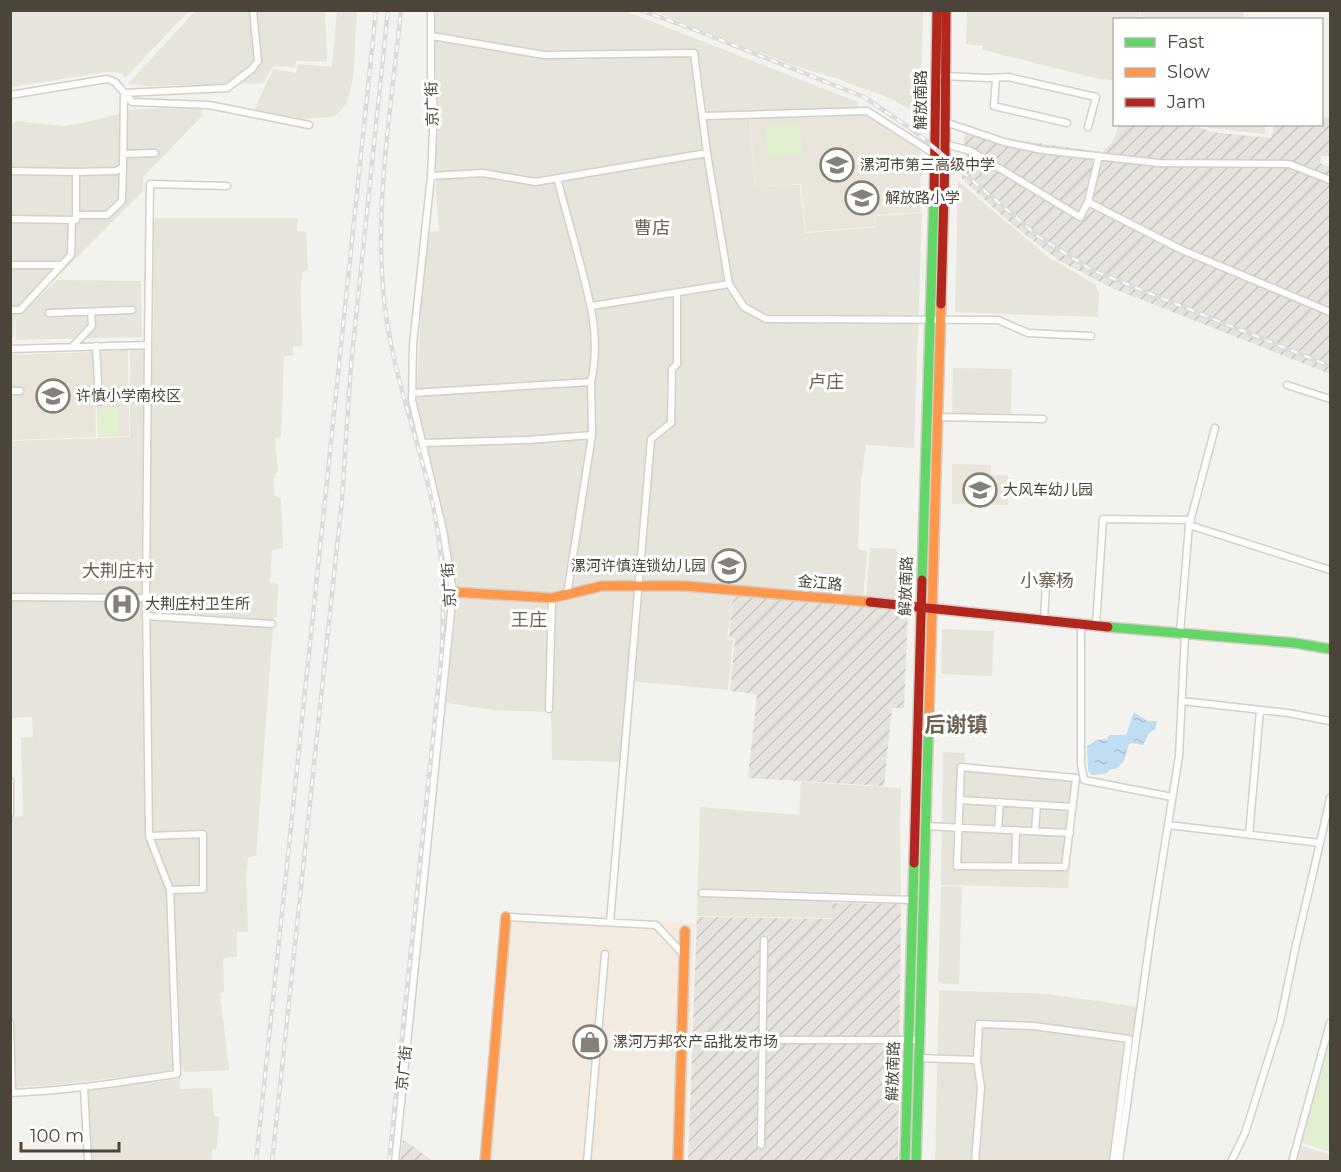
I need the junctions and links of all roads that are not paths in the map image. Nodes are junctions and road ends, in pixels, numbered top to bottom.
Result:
1 (254, 10) edge
2 (431, 10) edge
3 (937, 10) edge
4 (946, 10) edge
5 (432, 36) junction
6 (940, 76) junction
7 (996, 78) junction
8 (124, 93) junction
9 (10, 94) edge
10 (703, 116) junction
11 (945, 122) junction
12 (1067, 123) dead end
13 (309, 125) dead end
14 (1088, 127) dead end
15 (945, 144) junction
16 (155, 153) dead end
17 (707, 153) junction
18 (123, 154) junction
19 (936, 155) junction
20 (1099, 156) junction
21 (123, 167) junction
22 (10, 171) edge
23 (76, 172) junction
24 (430, 176) junction
25 (557, 178) junction
26 (1330, 180) edge
27 (227, 186) dead end
28 (1088, 202) junction
29 (74, 218) junction
30 (10, 219) edge
31 (10, 265) edge
32 (62, 265) junction
33 (729, 284) junction
34 (678, 292) junction
35 (592, 306) junction
36 (10, 310) edge
37 (132, 310) dead end
38 (91, 312) junction
39 (1330, 312) edge
40 (49, 313) dead end
41 (934, 319) junction
42 (1091, 336) dead end
43 (148, 345) junction
44 (96, 346) junction
45 (72, 347) junction
46 (10, 349) edge
47 (591, 382) junction
48 (1287, 385) dead end
49 (10, 391) edge
50 (20, 391) dead end
51 (412, 393) junction
52 (1330, 399) edge
53 (99, 402) dead end
54 (937, 417) junction
55 (1043, 419) dead end
56 (1215, 428) dead end
57 (592, 435) junction
58 (423, 443) junction
59 (1190, 523) junction
60 (1330, 570) edge
61 (1046, 584) dead end
62 (639, 586) junction
63 (453, 592) junction
64 (567, 595) junction
65 (10, 597) edge
66 (146, 598) junction
67 (552, 598) junction
68 (921, 607) junction
69 (931, 609) junction
70 (146, 616) junction
71 (1044, 621) junction
72 (272, 624) dead end
73 (1081, 625) junction
74 (1096, 626) junction
75 (1182, 633) junction
76 (1330, 649) edge
77 (1182, 701) junction
78 (549, 709) dead end
79 (1260, 710) junction
80 (1330, 721) edge
81 (10, 781) edge
82 (1172, 797) junction
83 (1330, 798) edge
84 (960, 800) junction
85 (1000, 802) junction
86 (1037, 805) junction
87 (1073, 807) junction
88 (10, 814) edge
89 (1168, 825) junction
90 (925, 826) junction
91 (959, 828) junction
92 (998, 830) junction
93 (1016, 830) junction
94 (1035, 831) junction
95 (1070, 833) junction
96 (1249, 835) junction
97 (149, 836) junction
98 (1320, 843) junction
99 (1015, 866) junction
100 (170, 890) junction
101 (702, 893) dead end
102 (912, 900) junction
103 (506, 917) joint
104 (610, 922) junction
105 (685, 931) dead end
106 (764, 940) dead end
107 (605, 954) dead end
108 (684, 956) junction
109 (10, 1023) edge
110 (1330, 1023) edge
111 (762, 1040) junction
112 (909, 1040) junction
113 (920, 1040) junction
114 (919, 1058) junction
115 (977, 1060) junction
116 (84, 1087) junction
117 (11, 1093) edge
118 (761, 1145) dead end
119 (88, 1161) edge
120 (395, 1161) edge
121 (485, 1161) edge
122 (587, 1161) edge
123 (678, 1161) edge
124 (905, 1161) edge
125 (916, 1161) edge
126 (975, 1161) edge
127 (1113, 1161) edge
128 (1119, 1161) edge
129 (1231, 1161) edge
130 (1292, 1161) edge

1 - 8 street
2 - 5 street, 京广街
3 - 6 main road, 解放南路
4 - 6 main road, 解放南路
5 - 10 street
5 - 24 street, 京广街
6 - 7 street
6 - 11 main road, 解放南路
6 - 19 main road, 解放南路
7 - 12 street
7 - 14 street
8 - 9 street
8 - 13 street
8 - 18 street
10 - 17 street
10 - 19 street
11 - 15 main road, 解放南路
11 - 20 street
15 - 28 street
15 - 41 main road, 解放南路
16 - 18 street
17 - 25 street
17 - 33 street
18 - 21 street
19 - 41 main road, 解放南路
20 - 26 street
20 - 28 street
21 - 23 street
21 - 29 street
22 - 23 street
23 - 29 street
24 - 25 street
24 - 51 street, 京广街
25 - 35 street
27 - 43 street
28 - 39 street
29 - 30 street
29 - 32 street
31 - 32 street
32 - 36 street
33 - 34 street
33 - 41 street
34 - 35 street
34 - 62 street
35 - 47 street
37 - 38 street
38 - 40 street
38 - 45 street
41 - 42 street
41 - 54 main road, 解放南路
41 - 68 main road, 解放南路
43 - 44 street
43 - 66 street
44 - 45 street
44 - 53 street
45 - 46 street
47 - 51 street
47 - 57 street
48 - 52 street
49 - 50 street
51 - 58 street, 京广街
54 - 55 street
54 - 69 main road, 解放南路
56 - 59 street
57 - 58 street
57 - 64 street
58 - 63 street, 京广街
59 - 60 street
59 - 74 street
59 - 75 street
61 - 71 street
62 - 64 main road, 金江路
62 - 68 main road, 金江路
62 - 104 street
63 - 67 main road, 金江路
63 - 120 street, 京广街
64 - 67 main road, 金江路
65 - 66 street
66 - 70 street
67 - 78 street
68 - 69 main road, 金江路
68 - 102 main road, 解放南路
69 - 71 main road, 金江路
69 - 90 main road, 解放南路
70 - 72 street
70 - 97 street
71 - 73 main road, 金江路
73 - 74 main road, 金江路
73 - 82 street
74 - 75 main road, 金江路
75 - 76 main road, 金江路
75 - 77 street
77 - 79 street
77 - 82 street
79 - 80 street
79 - 96 street
81 - 88 street
82 - 89 street
83 - 98 street
84 - 85 street
84 - 87 street
84 - 91 street
85 - 86 street
85 - 92 street
86 - 87 street
86 - 94 street
87 - 95 street
89 - 96 street
89 - 128 street
90 - 91 street
90 - 113 main road, 解放南路
91 - 92 street
91 - 99 street
92 - 93 street
93 - 94 street
93 - 99 street
94 - 95 street
95 - 99 street
96 - 98 street
97 - 100 street
97 - 100 street
98 - 129 street
100 - 116 street
101 - 102 street
102 - 112 main road, 解放南路
103 - 104 street
103 - 121 main road
104 - 108 street
105 - 108 main road
106 - 111 street
107 - 122 street
108 - 123 main road
109 - 117 street
110 - 130 street
111 - 112 street
111 - 118 street
112 - 113 street
112 - 124 main road, 解放南路
113 - 114 main road, 解放南路
114 - 115 street
114 - 125 main road, 解放南路
115 - 126 street
115 - 127 street
116 - 117 street
116 - 119 street

